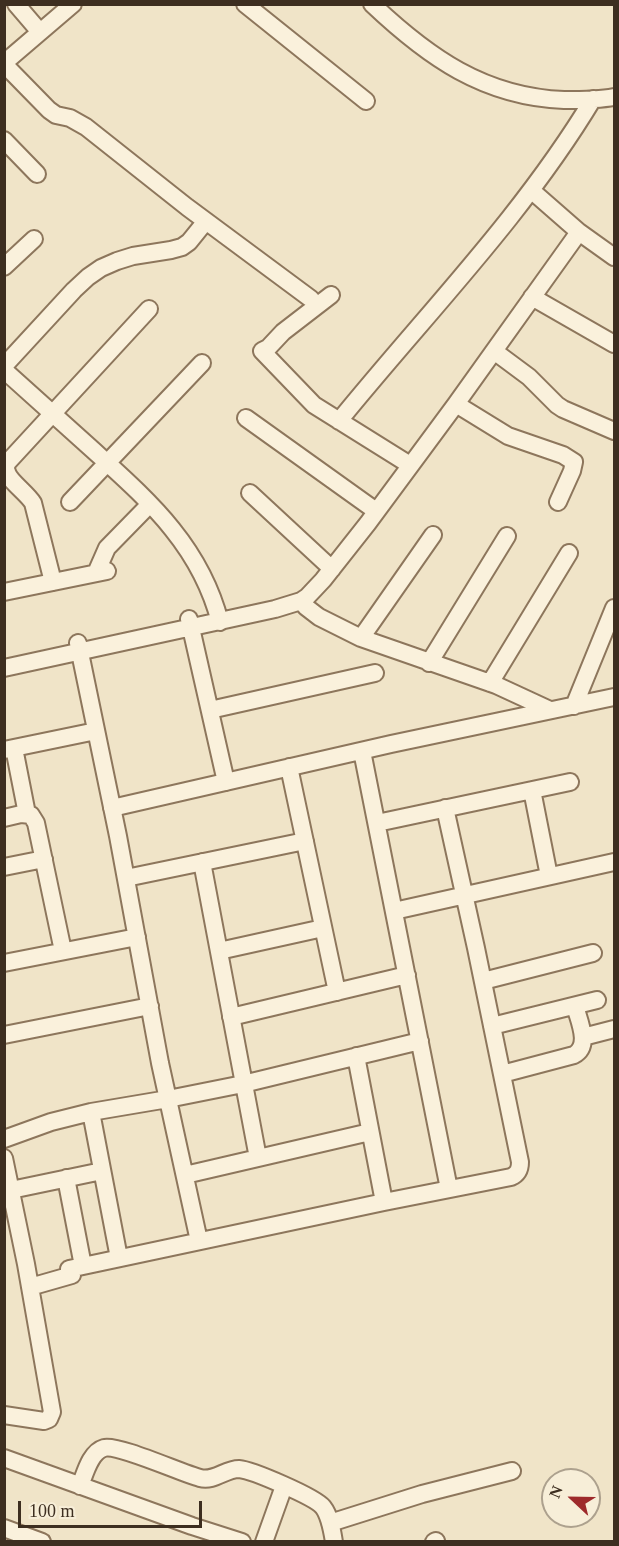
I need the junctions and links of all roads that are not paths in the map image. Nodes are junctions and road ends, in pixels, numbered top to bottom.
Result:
1 (16, 4) edge
2 (73, 4) edge
3 (245, 4) edge
4 (372, 4) edge
5 (40, 32) junction
6 (4, 63) edge
7 (615, 97) edge
8 (593, 99) junction
9 (366, 101) dead end
10 (8, 150) edge
11 (37, 174) dead end
12 (531, 190) junction
13 (207, 221) junction
14 (579, 232) junction
15 (34, 239) dead end
16 (615, 257) edge
17 (4, 267) edge
18 (331, 295) dead end
19 (532, 297) junction
20 (311, 299) dead end
21 (149, 309) dead end
22 (615, 344) edge
23 (494, 351) junction
24 (201, 363) dead end
25 (4, 368) edge
26 (456, 404) junction
27 (52, 413) junction
28 (246, 418) dead end
29 (339, 421) junction
30 (615, 431) edge
31 (107, 463) junction
32 (410, 465) junction
33 (5, 467) edge
34 (250, 493) dead end
35 (70, 502) dead end
36 (558, 502) dead end
37 (150, 504) junction
38 (376, 511) junction
39 (433, 535) dead end
40 (507, 536) dead end
41 (569, 553) dead end
42 (332, 569) junction
43 (53, 582) junction
44 (315, 589) junction
45 (4, 592) edge
46 (301, 601) junction
47 (615, 608) edge
48 (219, 617) junction
49 (190, 623) junction
50 (361, 638) junction
51 (79, 647) junction
52 (4, 658) edge
53 (429, 663) junction
54 (4, 668) edge
55 (375, 673) dead end
56 (490, 683) junction
57 (615, 697) edge
58 (574, 706) junction
59 (210, 710) junction
60 (550, 710) junction
61 (96, 731) junction
62 (9, 749) edge
63 (362, 751) junction
64 (289, 768) junction
65 (226, 782) junction
66 (570, 782) dead end
67 (532, 790) junction
68 (112, 808) junction
69 (445, 808) junction
70 (27, 814) junction
71 (4, 818) edge
72 (376, 823) junction
73 (305, 842) junction
74 (44, 859) junction
75 (202, 862) junction
76 (615, 862) edge
77 (4, 867) edge
78 (549, 876) junction
79 (126, 878) junction
80 (464, 895) junction
81 (394, 911) junction
82 (323, 928) junction
83 (137, 937) junction
84 (63, 951) junction
85 (219, 951) junction
86 (593, 953) dead end
87 (4, 963) edge
88 (407, 975) junction
89 (483, 981) junction
90 (337, 992) junction
91 (597, 1000) dead end
92 (150, 1006) junction
93 (575, 1006) junction
94 (231, 1017) junction
95 (492, 1026) junction
96 (615, 1029) edge
97 (4, 1035) edge
98 (583, 1037) junction
99 (420, 1041) junction
100 (356, 1056) junction
101 (502, 1074) junction
102 (243, 1084) junction
103 (168, 1100) junction
104 (91, 1112) junction
105 (370, 1132) junction
106 (4, 1139) edge
107 (4, 1158) edge
108 (258, 1158) junction
109 (102, 1171) junction
110 (185, 1175) junction
111 (66, 1178) junction
112 (449, 1189) junction
113 (11, 1190) junction
114 (384, 1202) junction
115 (199, 1241) junction
116 (119, 1258) junction
117 (75, 1270) junction
118 (30, 1287) junction
119 (4, 1415) edge
120 (4, 1458) edge
121 (512, 1471) dead end
122 (80, 1486) junction
123 (284, 1486) junction
124 (330, 1523) junction
125 (4, 1528) edge
126 (42, 1542) edge
127 (242, 1542) edge
128 (264, 1542) edge
129 (333, 1542) edge

1 - 5 street
2 - 5 street
3 - 9 street
4 - 8 street
5 - 6 street
6 - 13 street
7 - 8 street
8 - 12 street
10 - 11 street
12 - 14 street
12 - 29 street
13 - 20 street
13 - 25 street
14 - 16 street
14 - 19 street
15 - 17 street
18 - 29 street
19 - 22 street
19 - 23 street
21 - 27 street
23 - 26 street
23 - 30 street
24 - 31 street
25 - 27 street
26 - 32 street
26 - 36 street
27 - 31 street
27 - 33 street
28 - 38 street
29 - 32 street
31 - 35 street
31 - 37 street
32 - 38 street
33 - 43 street
34 - 42 street
37 - 43 street
37 - 48 street
38 - 42 street
39 - 50 street
40 - 53 street
41 - 56 street
42 - 44 street
43 - 45 street
44 - 46 street
44 - 48 street
46 - 48 street
46 - 50 street
47 - 58 street
48 - 49 street
49 - 51 street
49 - 59 street
50 - 53 street
51 - 52 street
51 - 54 street
51 - 61 street
53 - 56 street
55 - 59 street
56 - 60 street
57 - 58 street
58 - 60 street
59 - 65 street
60 - 63 street
61 - 62 street
61 - 68 street
62 - 70 street
63 - 64 street
63 - 72 street
64 - 65 street
64 - 73 street
65 - 68 street
66 - 67 street
67 - 69 street
67 - 78 street
68 - 79 street
69 - 72 street
69 - 80 street
70 - 71 street
70 - 74 street
72 - 81 street
73 - 75 street
73 - 82 street
74 - 77 street
74 - 84 street
75 - 79 street
75 - 85 street
76 - 78 street
78 - 80 street
79 - 83 street
80 - 81 street
80 - 89 street
81 - 88 street
82 - 85 street
82 - 90 street
83 - 84 street
83 - 92 street
84 - 87 street
85 - 94 street
86 - 89 street
88 - 90 street
88 - 99 street
89 - 95 street
90 - 94 street
91 - 93 street
92 - 97 street
92 - 103 street
93 - 95 street
93 - 98 street
94 - 102 street
95 - 101 street
96 - 98 street
98 - 101 street
99 - 100 street
99 - 112 street
100 - 102 street
100 - 105 street
101 - 112 street
102 - 103 street
102 - 108 street
103 - 104 street
103 - 110 street
104 - 106 street
104 - 109 street
105 - 108 street
105 - 114 street
107 - 113 street
108 - 110 street
109 - 111 street
109 - 116 street
110 - 115 street
111 - 113 street
111 - 117 street
112 - 114 street
113 - 118 street
114 - 115 street
115 - 116 street
116 - 117 street
117 - 118 street
118 - 119 street
120 - 122 street
121 - 124 street
122 - 123 street
122 - 127 street
123 - 124 street
123 - 128 street
124 - 129 street
125 - 126 street

